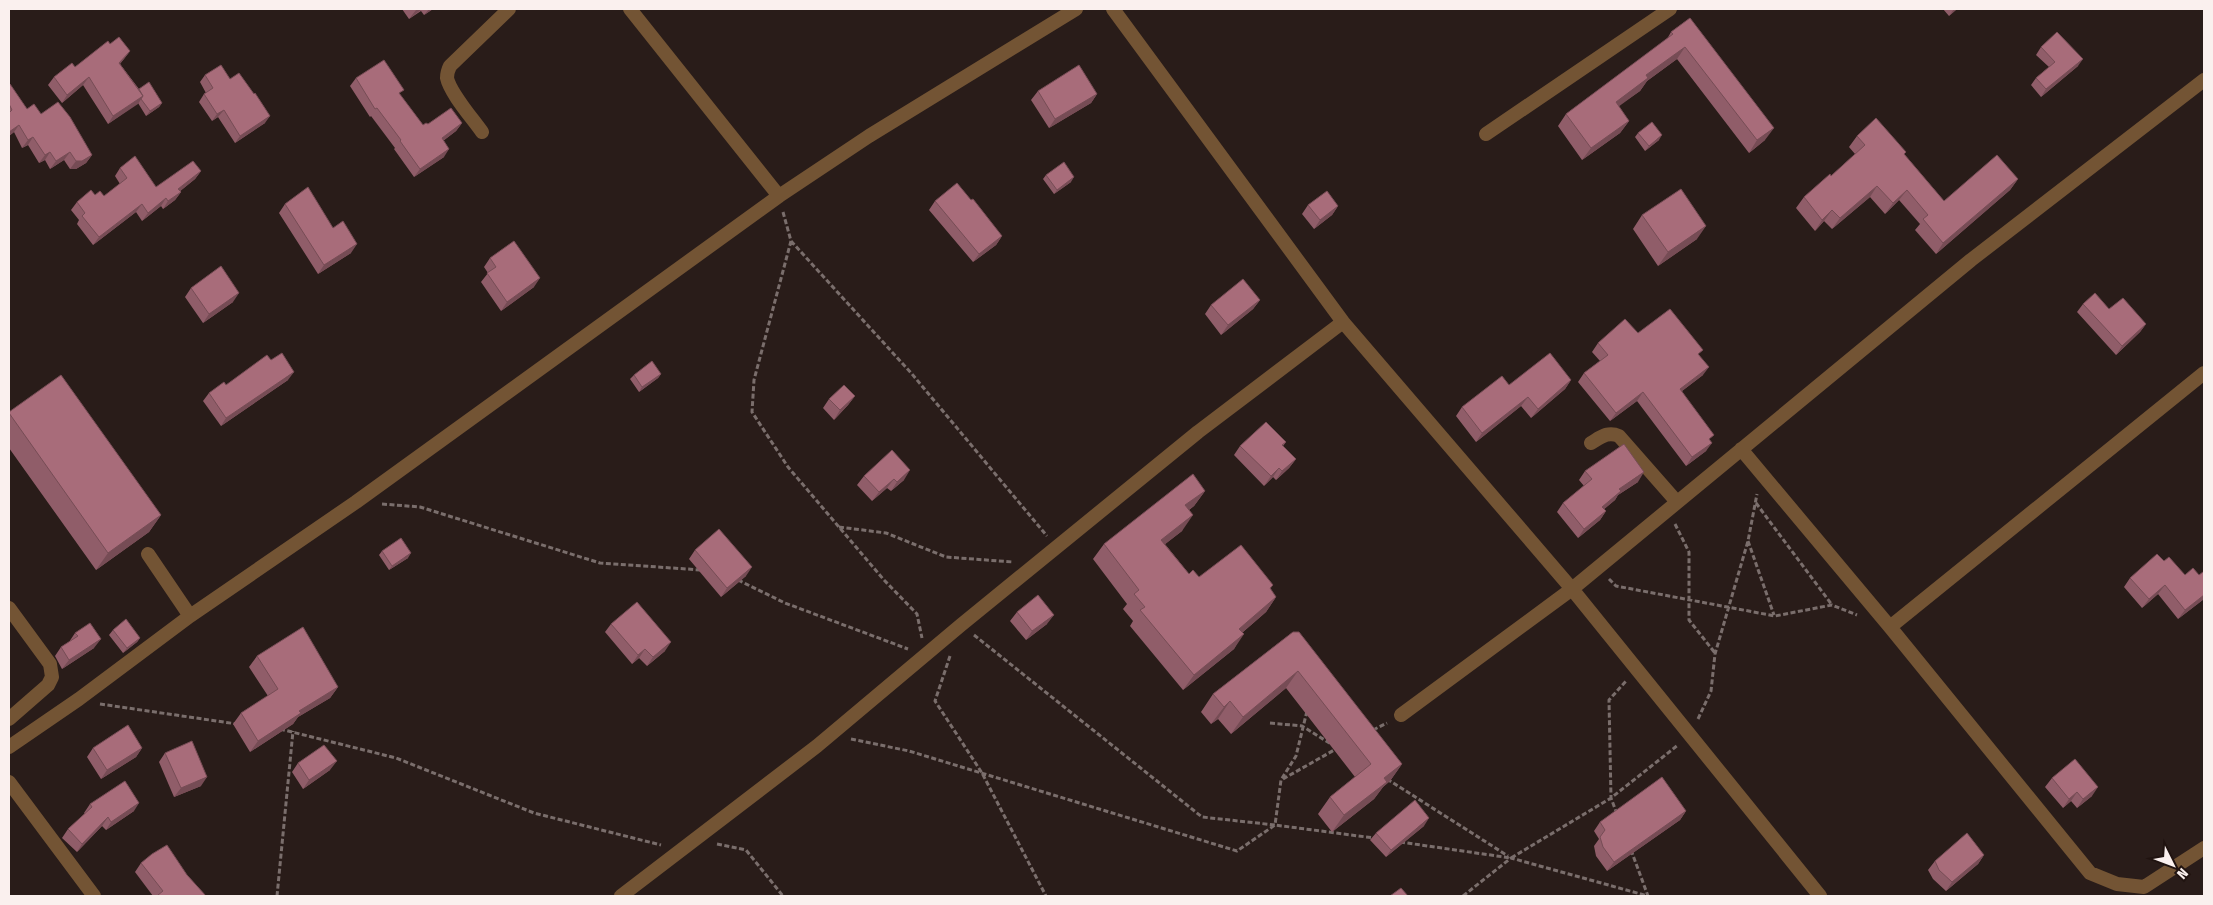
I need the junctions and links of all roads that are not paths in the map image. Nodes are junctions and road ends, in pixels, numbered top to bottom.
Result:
1 (509, 9) edge
2 (630, 9) edge
3 (1076, 9) edge
4 (1113, 9) edge
5 (1670, 9) edge
6 (2204, 80) edge
7 (482, 132) dead end
8 (1486, 134) dead end
9 (779, 196) junction
10 (1343, 322) junction
11 (2204, 373) edge
12 (1591, 443) dead end
13 (1741, 449) junction
14 (1673, 506) junction
15 (148, 554) dead end
16 (1572, 589) junction
17 (9, 608) edge
18 (190, 616) junction
19 (1890, 627) junction
20 (1401, 715) road end
21 (9, 719) edge
22 (9, 747) edge
23 (9, 782) edge
24 (2204, 848) edge
25 (94, 896) edge
26 (621, 896) edge
27 (1820, 896) edge

1 - 7 street
2 - 9 street
3 - 9 street
4 - 10 street
5 - 8 street
6 - 13 street
9 - 18 street
10 - 16 street
10 - 26 street
11 - 19 street
12 - 14 street
13 - 14 street
13 - 19 street
14 - 16 street
15 - 18 street
16 - 20 street
16 - 27 street
17 - 21 street
18 - 22 street
19 - 24 street
23 - 25 street

